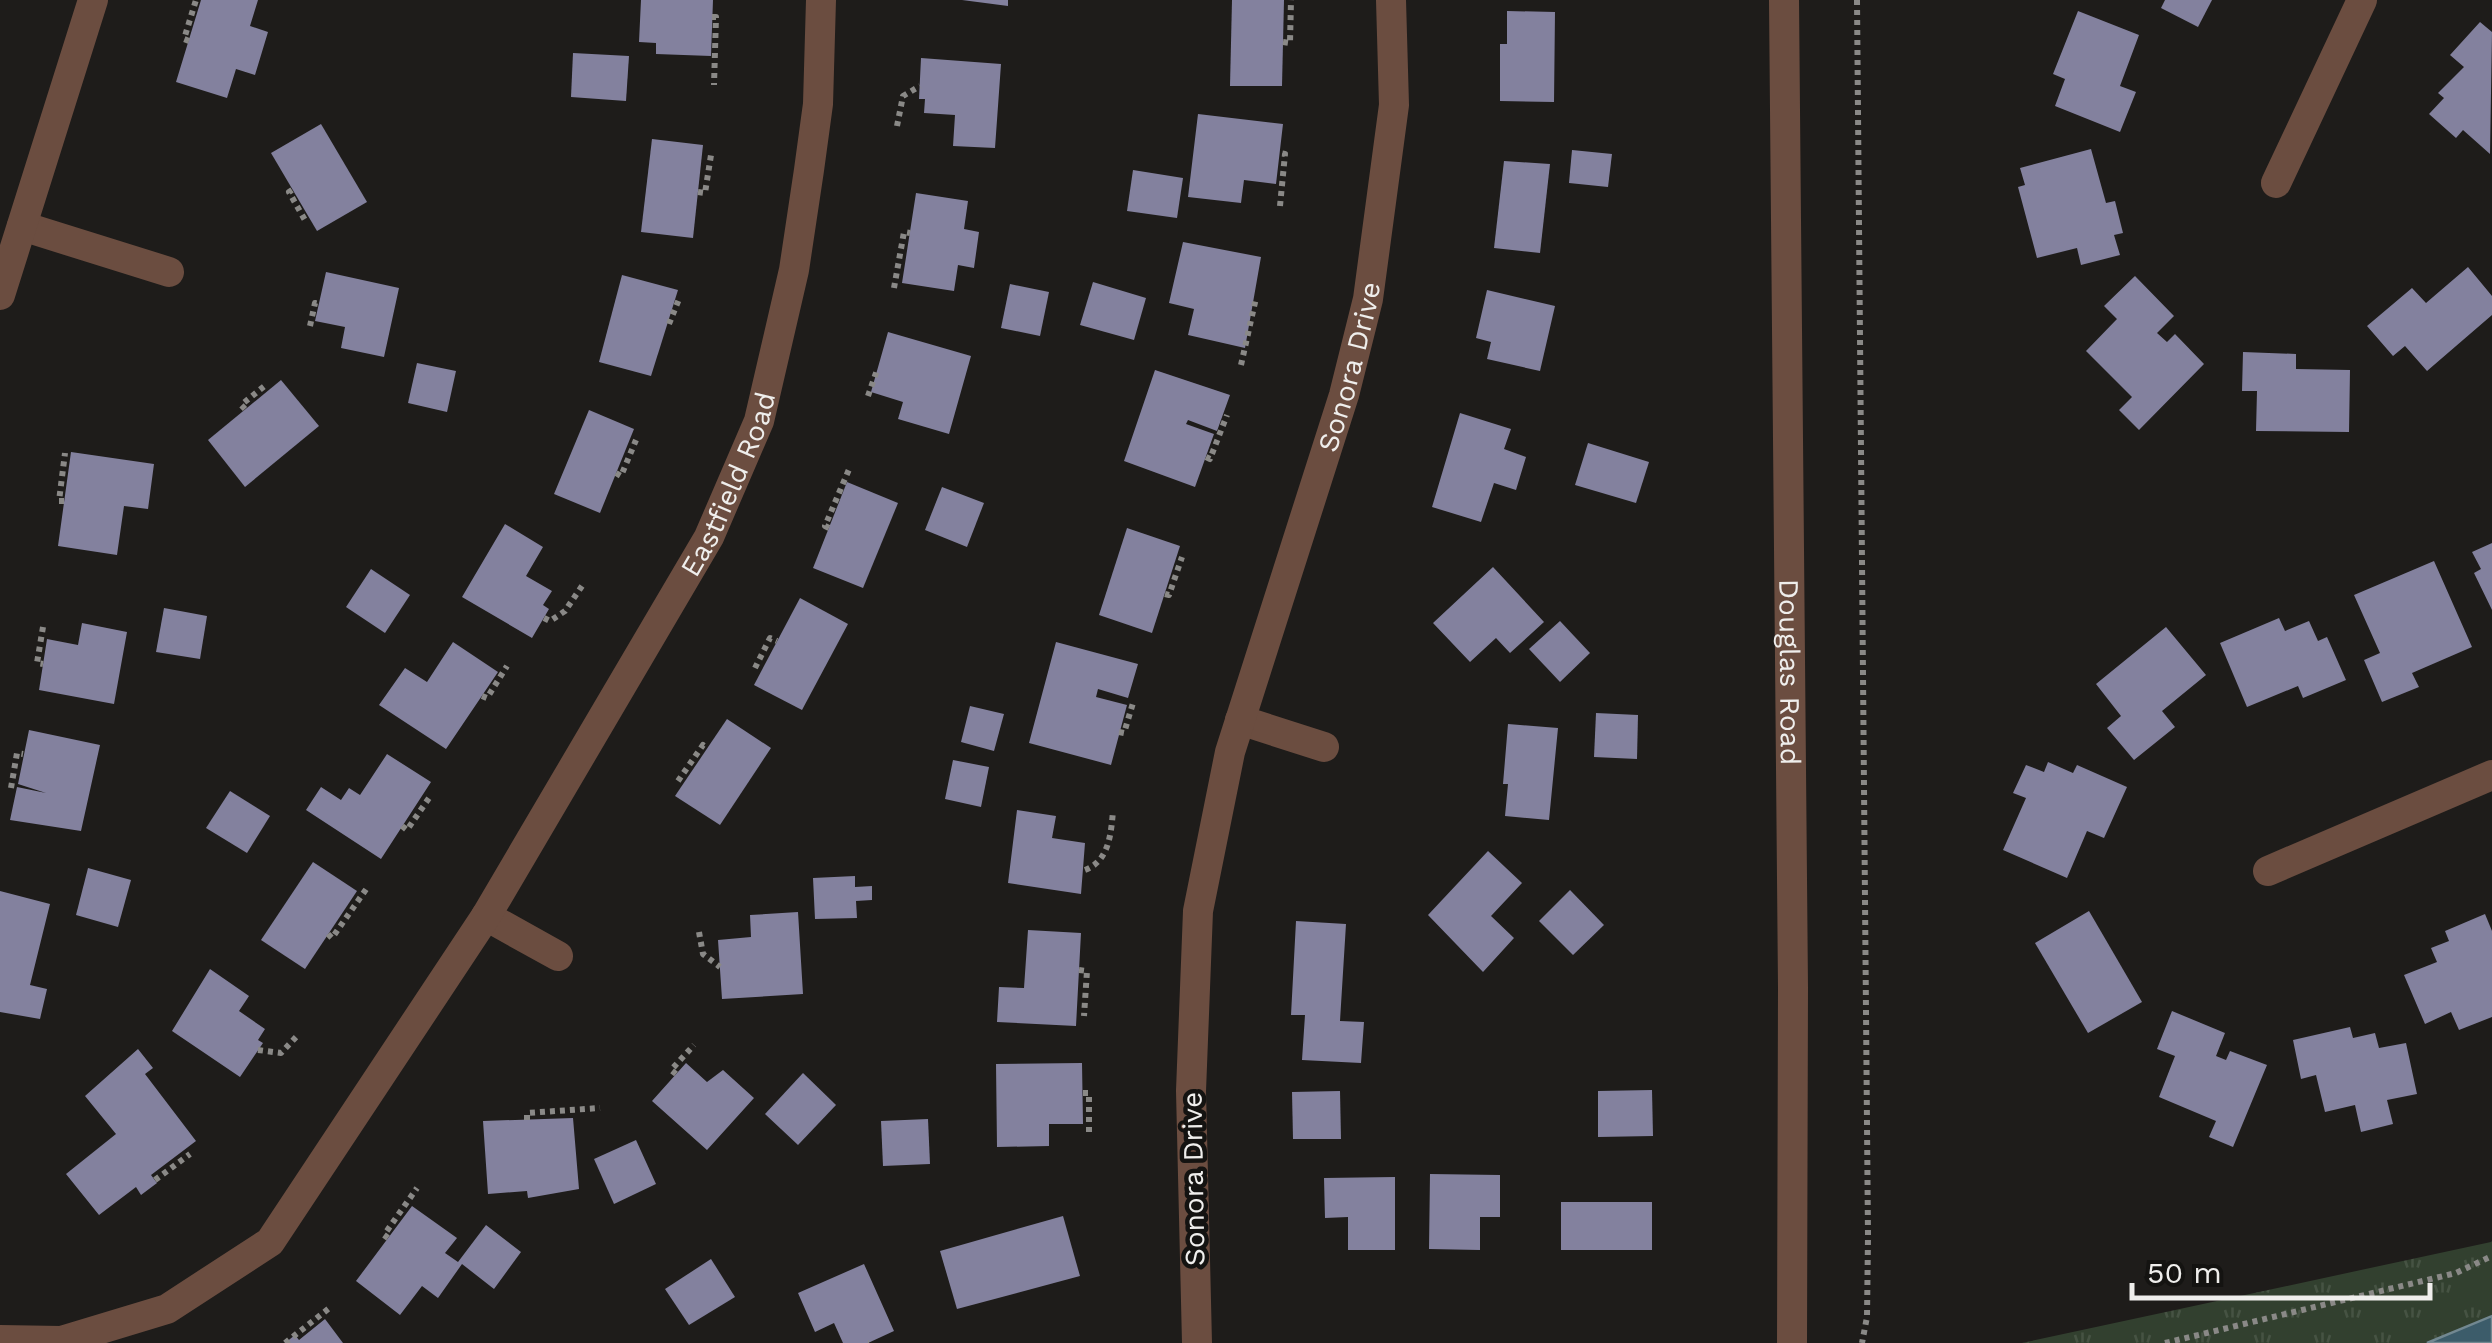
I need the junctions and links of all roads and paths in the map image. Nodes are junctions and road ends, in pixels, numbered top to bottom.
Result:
1 (93, 0) edge
2 (196, 0) edge
3 (821, 0) edge
4 (1291, 0) edge
5 (1392, 0) edge
6 (1784, 0) edge
7 (1856, 0) edge
8 (2362, 0) edge
9 (712, 17) dead end
10 (189, 41) dead end
11 (1283, 42) dead end
12 (714, 84) dead end
13 (920, 86) dead end
14 (897, 126) dead end
15 (1280, 153) dead end
16 (711, 155) dead end
17 (2276, 183) dead end
18 (292, 190) dead end
19 (698, 192) dead end
20 (1280, 206) dead end
21 (306, 222) dead end
22 (22, 226) junction
23 (910, 233) dead end
24 (169, 272) dead end
25 (894, 288) dead end
26 (0, 295) edge
27 (1256, 298) dead end
28 (678, 299) dead end
29 (319, 304) dead end
30 (670, 324) dead end
31 (310, 326) dead end
32 (1241, 364) dead end
33 (877, 370) dead end
34 (267, 384) dead end
35 (868, 396) dead end
36 (245, 409) dead end
37 (1227, 415) dead end
38 (636, 440) dead end
39 (64, 453) dead end
40 (1206, 457) dead end
41 (850, 467) dead end
42 (616, 473) dead end
43 (64, 501) dead end
44 (830, 528) dead end
45 (1182, 557) dead end
46 (582, 586) dead end
47 (1164, 594) dead end
48 (544, 618) dead end
49 (42, 627) dead end
50 (778, 642) dead end
51 (43, 664) dead end
52 (507, 666) dead end
53 (755, 668) dead end
54 (482, 696) dead end
55 (1133, 703) dead end
56 (1240, 720) junction
57 (1120, 732) dead end
58 (706, 747) dead end
59 (1324, 747) dead end
60 (23, 754) dead end
61 (2492, 776) edge
62 (678, 781) dead end
63 (11, 788) dead end
64 (429, 798) dead end
65 (1113, 811) dead end
66 (402, 826) dead end
67 (1085, 870) dead end
68 (2268, 871) dead end
69 (367, 888) dead end
70 (486, 916) junction
71 (699, 932) dead end
72 (328, 934) dead end
73 (558, 956) dead end
74 (720, 966) dead end
75 (1079, 970) dead end
76 (1084, 1016) dead end
77 (299, 1034) dead end
78 (694, 1045) dead end
79 (258, 1050) dead end
80 (676, 1074) dead end
81 (1083, 1093) dead end
82 (600, 1108) dead end
83 (528, 1120) dead end
84 (1089, 1134) dead end
85 (190, 1154) dead end
86 (155, 1180) dead end
87 (417, 1188) dead end
88 (388, 1238) dead end
89 (2492, 1256) edge
90 (332, 1306) dead end
91 (0, 1340) edge
92 (285, 1343) edge
93 (1197, 1343) edge
94 (1792, 1343) edge
95 (1862, 1343) edge
96 (2165, 1343) edge

1 - 22 street
2 - 10 path
3 - 70 street, Eastfield Road
4 - 11 path
5 - 56 street, Sonora Drive
6 - 94 street, Douglas Road
7 - 95 path
8 - 17 street
9 - 12 path
13 - 14 path
15 - 20 path
16 - 19 path
18 - 21 path
22 - 24 street
22 - 26 street
23 - 25 path
27 - 32 path
28 - 30 path
29 - 31 path
33 - 35 path
34 - 36 path
37 - 40 path
38 - 42 path
39 - 43 path
41 - 44 path
45 - 47 path
46 - 48 path
49 - 51 path
50 - 53 path
52 - 54 path
55 - 57 path
56 - 59 street
56 - 93 street, Sonora Drive
58 - 62 path
60 - 63 path
61 - 68 street
64 - 66 path
65 - 67 path
69 - 72 path
70 - 73 street
70 - 91 street, Eastfield Road
71 - 74 path
75 - 76 path
77 - 79 path
78 - 80 path
81 - 84 path
82 - 83 path
85 - 86 path
87 - 88 path
89 - 96 path
90 - 92 path

